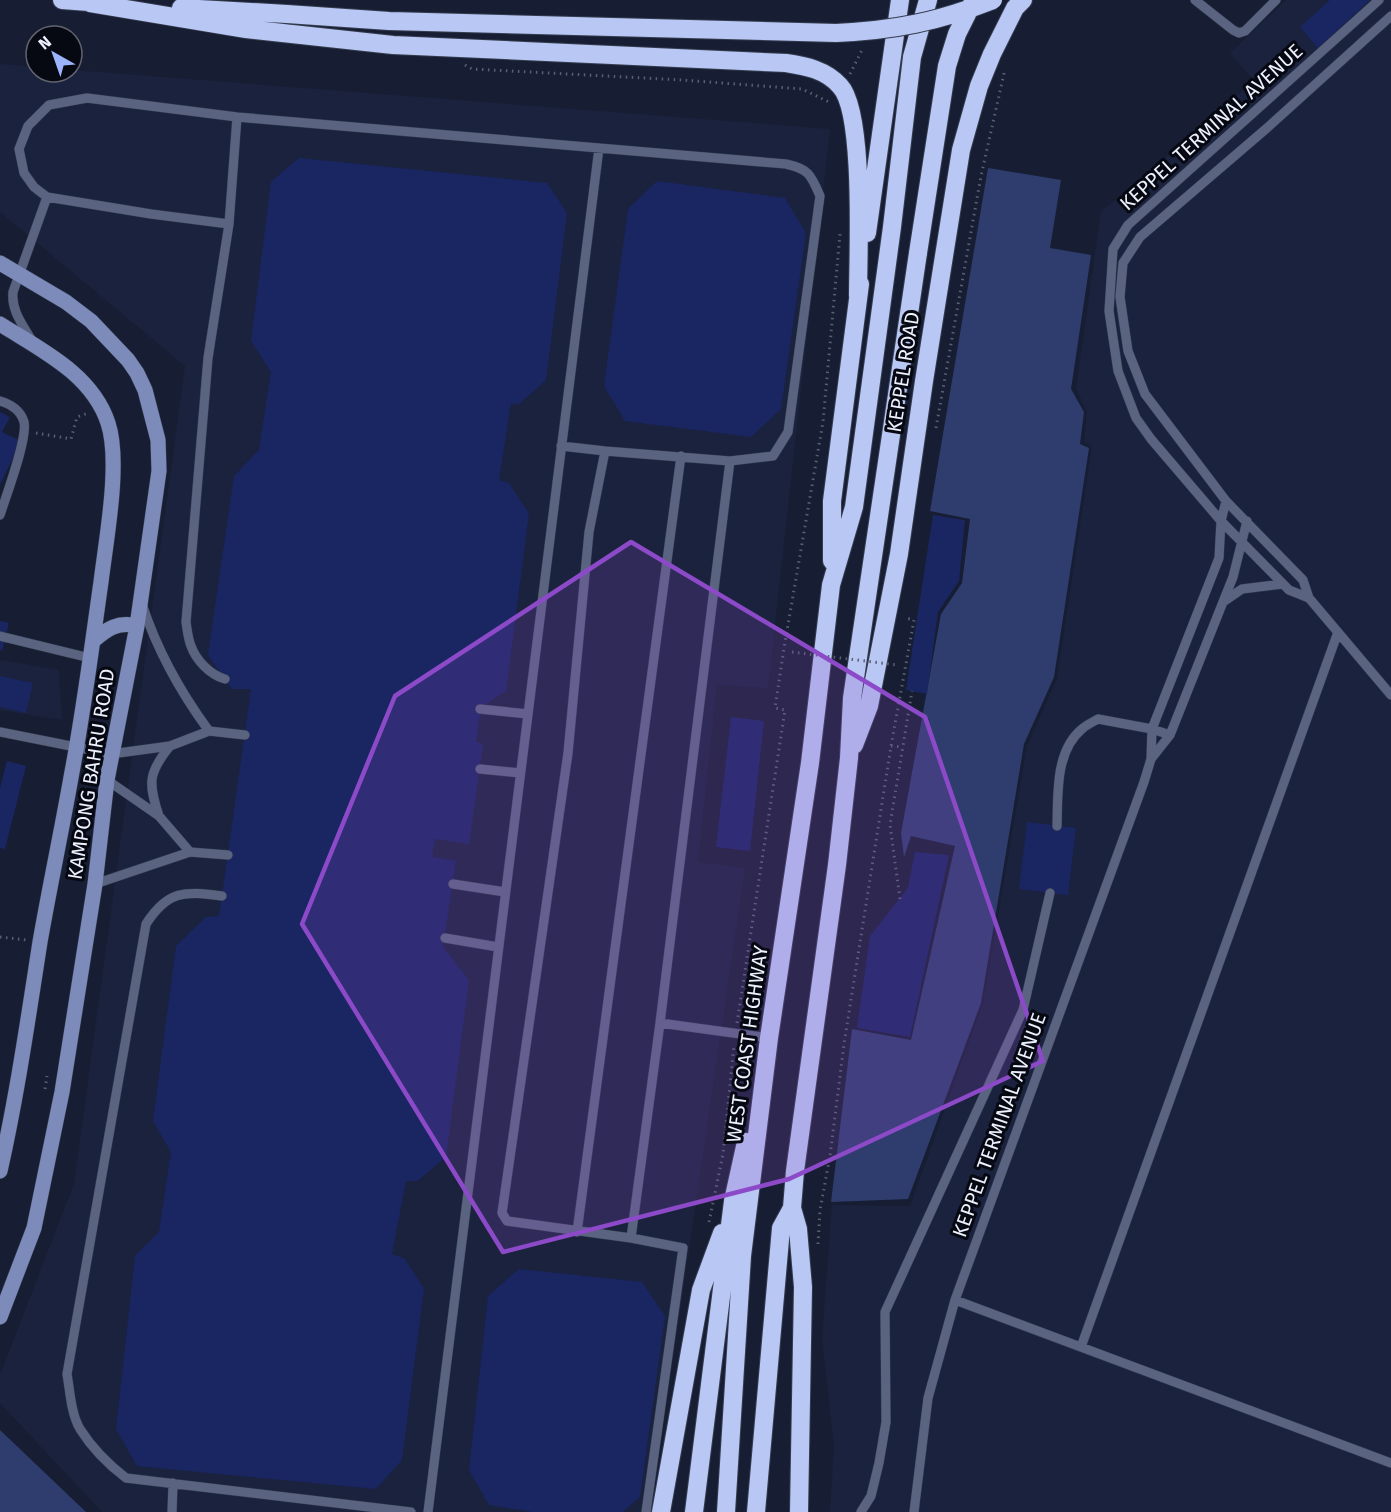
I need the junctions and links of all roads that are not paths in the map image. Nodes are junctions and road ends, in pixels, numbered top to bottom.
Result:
1 (62, 0) edge
2 (900, 0) edge
3 (928, 0) edge
4 (975, 0) edge
5 (993, 0) edge
6 (1023, 0) edge
7 (1195, 0) edge
8 (1276, 0) edge
9 (1378, 0) edge
10 (90, 3) junction
11 (1391, 16) edge
12 (237, 117) junction
13 (599, 148) junction
14 (47, 197) junction
15 (229, 224) junction
16 (0, 263) edge
17 (20, 276) junction
18 (858, 296) junction
19 (0, 324) edge
20 (35, 346) junction
21 (0, 401) edge
22 (561, 446) junction
23 (605, 451) junction
24 (681, 456) junction
25 (730, 461) junction
26 (1226, 501) junction
27 (0, 515) edge
28 (1221, 521) junction
29 (1247, 521) junction
30 (1242, 543) junction
31 (1283, 584) junction
32 (831, 585) junction
33 (1309, 598) junction
34 (141, 600) junction
35 (1223, 602) junction
36 (137, 626) junction
37 (1338, 632) junction
38 (0, 636) edge
39 (93, 641) junction
40 (90, 658) junction
41 (225, 679) dead end
42 (1391, 695) edge
43 (480, 709) dead end
44 (528, 714) junction
45 (1152, 729) junction
46 (0, 732) edge
47 (209, 732) junction
48 (245, 735) dead end
49 (1170, 735) junction
50 (170, 746) junction
51 (76, 747) junction
52 (111, 754) junction
53 (849, 758) junction
54 (1151, 759) junction
55 (480, 769) dead end
56 (520, 773) junction
57 (107, 780) junction
58 (159, 816) junction
59 (1057, 826) dead end
60 (190, 852) junction
61 (228, 855) dead end
62 (95, 884) junction
63 (453, 884) dead end
64 (506, 892) junction
65 (1050, 893) dead end
66 (222, 896) dead end
67 (445, 938) dead end
68 (498, 947) junction
69 (660, 1023) junction
70 (769, 1038) junction
71 (0, 1172) edge
72 (733, 1201) junction
73 (792, 1208) junction
74 (577, 1232) junction
75 (631, 1238) junction
76 (955, 1300) junction
77 (0, 1317) edge
78 (1081, 1347) junction
79 (1391, 1463) edge
80 (173, 1483) junction
81 (172, 1512) edge
82 (411, 1512) edge
83 (428, 1512) edge
84 (646, 1512) edge
85 (661, 1512) edge
86 (694, 1512) edge
87 (726, 1512) edge
88 (756, 1512) edge
89 (798, 1512) edge
90 (861, 1512) edge
91 (914, 1512) edge

1 - 10 highway
2 - 18 highway
3 - 32 highway
4 - 53 highway, bridge
5 - 10 highway, bridge
6 - 53 highway, KEPPEL ROAD
7 - 8 lane
9 - 28 lane, KEPPEL TERMINAL AVENUE
10 - 18 highway
11 - 26 lane, KEPPEL TERMINAL AVENUE
12 - 13 lane
12 - 14 lane
12 - 15 lane
13 - 22 lane
13 - 25 lane
14 - 15 lane
14 - 17 lane
15 - 41 lane
16 - 17 main road, KAMPONG BAHRU ROAD
17 - 20 lane
17 - 34 main road, KAMPONG BAHRU ROAD
18 - 32 highway
19 - 20 main road, KAMPONG BAHRU ROAD
20 - 39 main road, KAMPONG BAHRU ROAD
21 - 27 lane
22 - 23 lane
22 - 44 lane
23 - 24 lane
23 - 74 lane
24 - 25 lane
24 - 74 lane
25 - 69 lane
26 - 28 lane
26 - 29 lane, KEPPEL TERMINAL AVENUE
28 - 30 lane
28 - 45 lane, KEPPEL TERMINAL AVENUE
29 - 30 lane, KEPPEL TERMINAL AVENUE
29 - 33 lane, KEPPEL TERMINAL AVENUE
30 - 31 lane
30 - 35 lane, KEPPEL TERMINAL AVENUE
31 - 33 lane
31 - 35 lane
32 - 70 highway, WEST COAST HIGHWAY
33 - 37 lane
34 - 36 main road, KAMPONG BAHRU ROAD
34 - 47 lane
35 - 49 lane, KEPPEL TERMINAL AVENUE
36 - 39 main road
36 - 52 main road, KAMPONG BAHRU ROAD
37 - 42 lane
37 - 78 lane
38 - 40 lane
39 - 40 main road, KAMPONG BAHRU ROAD
40 - 51 main road, KAMPONG BAHRU ROAD
43 - 44 lane
44 - 56 lane
45 - 49 lane
45 - 54 lane, KEPPEL TERMINAL AVENUE
45 - 59 lane
46 - 51 lane
47 - 48 lane
47 - 50 lane
49 - 54 lane, KEPPEL TERMINAL AVENUE
50 - 52 lane
50 - 58 lane
51 - 52 lane
51 - 71 main road, KAMPONG BAHRU ROAD
52 - 57 main road, KAMPONG BAHRU ROAD
53 - 73 highway
54 - 76 lane, KEPPEL TERMINAL AVENUE
55 - 56 lane
56 - 64 lane
57 - 58 lane
57 - 62 main road, KAMPONG BAHRU ROAD
58 - 60 lane
60 - 61 lane
60 - 62 lane
62 - 77 main road, KAMPONG BAHRU ROAD
63 - 64 lane
64 - 68 lane
65 - 90 lane
66 - 80 lane
67 - 68 lane
68 - 83 lane
69 - 70 lane
69 - 75 lane
70 - 72 highway
70 - 87 highway, WEST COAST HIGHWAY
72 - 85 highway
72 - 86 highway
73 - 88 highway
73 - 89 highway
74 - 75 lane
75 - 84 lane
76 - 78 lane
76 - 91 lane, KEPPEL TERMINAL AVENUE
78 - 79 lane
80 - 81 lane
80 - 82 lane

